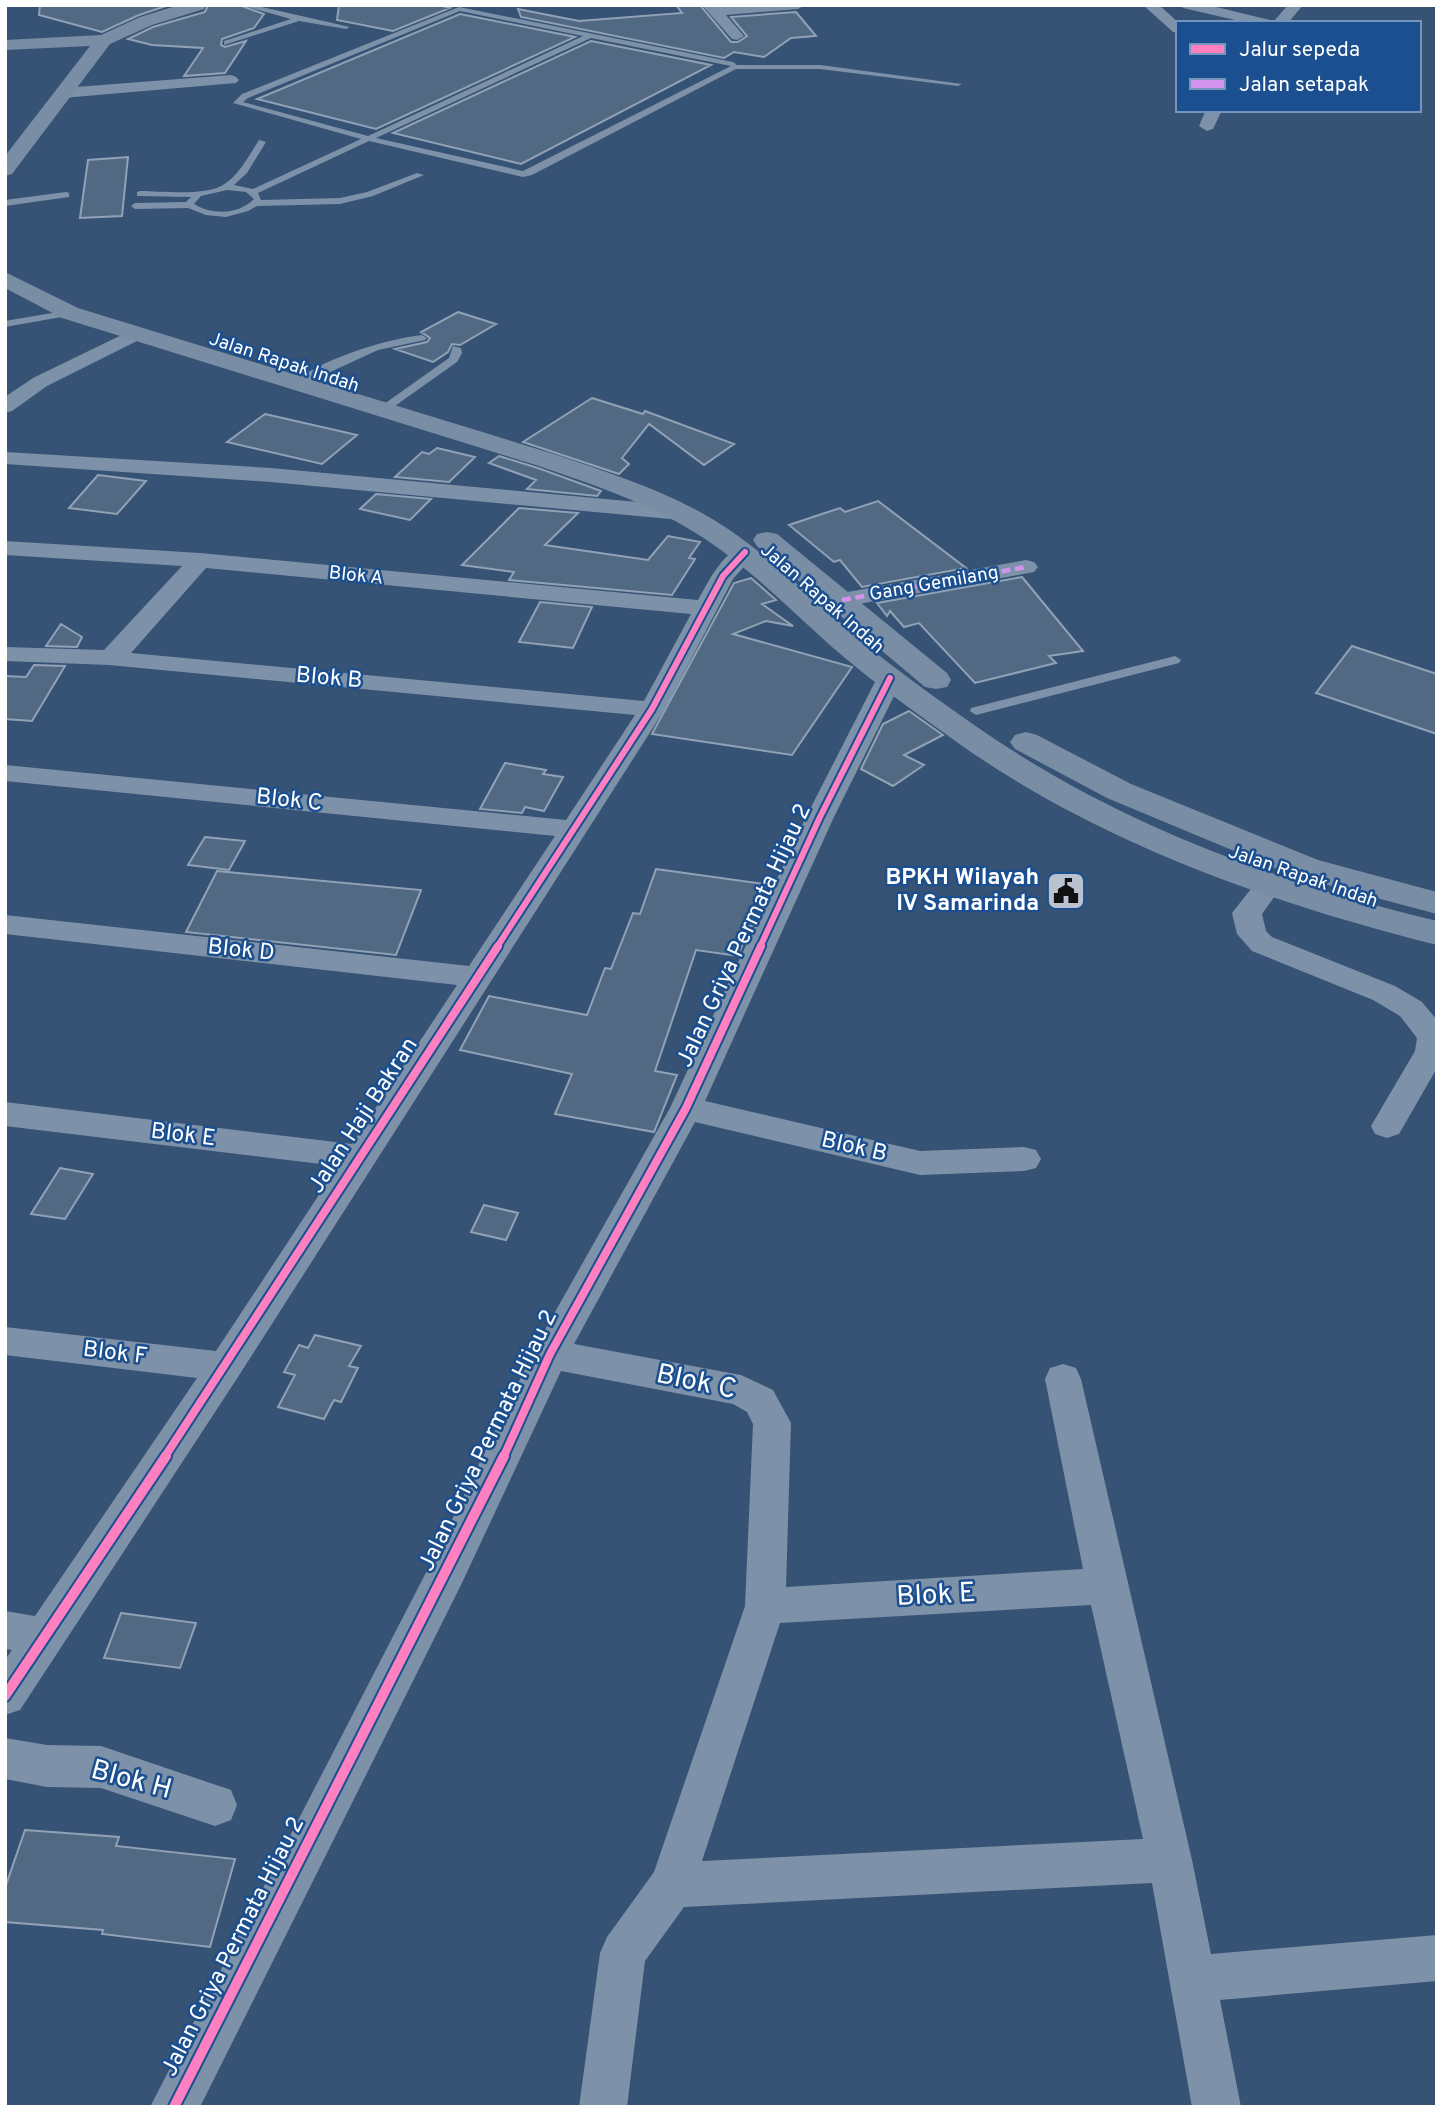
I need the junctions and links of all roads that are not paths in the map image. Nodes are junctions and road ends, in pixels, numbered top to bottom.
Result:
1 (169, 5) edge
2 (198, 5) edge
3 (244, 5) edge
4 (798, 5) edge
5 (1150, 5) edge
6 (1188, 5) edge
7 (1296, 5) edge
8 (712, 9) edge
9 (299, 19) junction
10 (1259, 21) edge
11 (1282, 21) edge
12 (346, 26) dead end
13 (1176, 27) edge
14 (593, 34) junction
15 (737, 36) dead end
16 (227, 43) dead end
17 (5, 44) edge
18 (100, 44) junction
19 (64, 50) junction
20 (5, 52) edge
21 (735, 67) junction
22 (232, 80) dead end
23 (958, 84) dead end
24 (63, 93) junction
25 (1213, 112) edge
26 (1206, 126) dead end
27 (371, 139) junction
28 (262, 142) dead end
29 (5, 170) edge
30 (420, 175) dead end
31 (227, 187) junction
32 (253, 192) junction
33 (140, 194) dead end
34 (198, 194) junction
35 (66, 195) dead end
36 (27, 201) junction
37 (5, 203) edge
38 (256, 203) junction
39 (190, 205) junction
40 (65, 206) dead end
41 (135, 206) dead end
42 (5, 254) edge
43 (5, 279) edge
44 (70, 313) junction
45 (5, 324) edge
46 (136, 334) junction
47 (422, 338) dead end
48 (456, 348) dead end
49 (307, 378) junction
50 (390, 404) junction
51 (5, 407) edge
52 (5, 457) edge
53 (681, 513) junction
54 (5, 548) edge
55 (745, 552) junction
56 (200, 560) junction
57 (1026, 567) dead end
58 (842, 600) junction
59 (706, 608) junction
60 (5, 654) edge
61 (109, 658) junction
62 (1175, 660) dead end
63 (890, 678) junction
64 (652, 709) junction
65 (976, 711) junction
66 (5, 773) edge
67 (572, 829) junction
68 (1211, 830) junction
69 (1185, 853) junction
70 (1268, 886) junction
71 (1437, 903) edge
72 (5, 924) edge
73 (1437, 933) edge
74 (476, 977) junction
75 (687, 1108) junction
76 (5, 1114) edge
77 (1387, 1126) dead end
78 (361, 1157) junction
79 (1024, 1159) dead end
80 (5, 1341) edge
81 (550, 1354) junction
82 (225, 1367) junction
83 (1063, 1379) dead end
84 (1107, 1586) junction
85 (765, 1606) junction
86 (5, 1630) edge
87 (46, 1636) junction
88 (5, 1696) edge
89 (5, 1758) edge
90 (215, 1805) dead end
91 (1170, 1860) junction
92 (672, 1885) junction
93 (1437, 1958) edge
94 (1193, 1979) junction
95 (174, 2107) edge
96 (603, 2107) edge
97 (1217, 2107) edge

1 - 19 main road
2 - 18 main road
3 - 9 lane
4 - 8 street
5 - 13 street
6 - 10 street
7 - 11 street
8 - 15 street
9 - 12 lane
9 - 16 lane
14 - 21 lane
14 - 27 lane
14 - 27 lane
17 - 19 main road
18 - 19 main road
18 - 24 main road
19 - 20 main road
21 - 23 lane
21 - 27 lane
22 - 24 street
24 - 29 main road
25 - 26 street
27 - 32 lane
28 - 31 lane
30 - 38 lane
31 - 32 lane
31 - 34 lane
32 - 38 lane
33 - 34 lane
34 - 39 lane
35 - 36 lane
36 - 37 lane
36 - 40 lane
38 - 39 lane
39 - 41 lane
42 - 49 main road, Jalan Rapak Indah
43 - 44 main road, Jalan Rapak Indah
44 - 45 lane
44 - 46 main road, Jalan Rapak Indah
46 - 49 main road, Jalan Rapak Indah
46 - 51 street
47 - 49 lane
48 - 50 lane
49 - 50 main road, Jalan Rapak Indah
50 - 53 main road, Jalan Rapak Indah
50 - 58 main road, Jalan Rapak Indah
52 - 53 street
53 - 55 main road, Jalan Rapak Indah
54 - 56 street, Blok A
55 - 59 street, Jalan Haji Bakran
55 - 63 main road, Jalan Rapak Indah
56 - 59 street, Blok A
56 - 61 street
57 - 58 street, Gang Gemilang
58 - 65 main road, Jalan Rapak Indah
59 - 64 street, Jalan Haji Bakran
60 - 61 street, Blok B
61 - 64 street, Blok B
62 - 65 lane
63 - 69 main road, Jalan Rapak Indah
63 - 75 street, Jalan Griya Permata Hijau 2
64 - 67 street, Jalan Haji Bakran
65 - 68 main road, Jalan Rapak Indah
66 - 67 street, Blok C
67 - 74 street, Jalan Haji Bakran
68 - 69 main road
68 - 71 main road, Jalan Rapak Indah
69 - 70 main road, Jalan Rapak Indah
70 - 73 main road, Jalan Rapak Indah
70 - 77 street
72 - 74 street, Blok D
74 - 78 street, Jalan Haji Bakran
75 - 79 street, Blok B
75 - 81 street, Jalan Griya Permata Hijau 2
76 - 78 street, Blok E
78 - 82 street, Jalan Haji Bakran
80 - 82 street, Blok F
81 - 85 street, Blok C
81 - 95 street, Jalan Griya Permata Hijau 2
82 - 87 street, Jalan Haji Bakran
83 - 84 street
84 - 85 street, Blok E
84 - 91 street
85 - 92 street, Blok C
86 - 87 street
87 - 88 street, Jalan Haji Bakran
89 - 90 street, Blok H
91 - 92 street
91 - 94 street
92 - 96 street, Blok C
93 - 94 street
94 - 97 street

